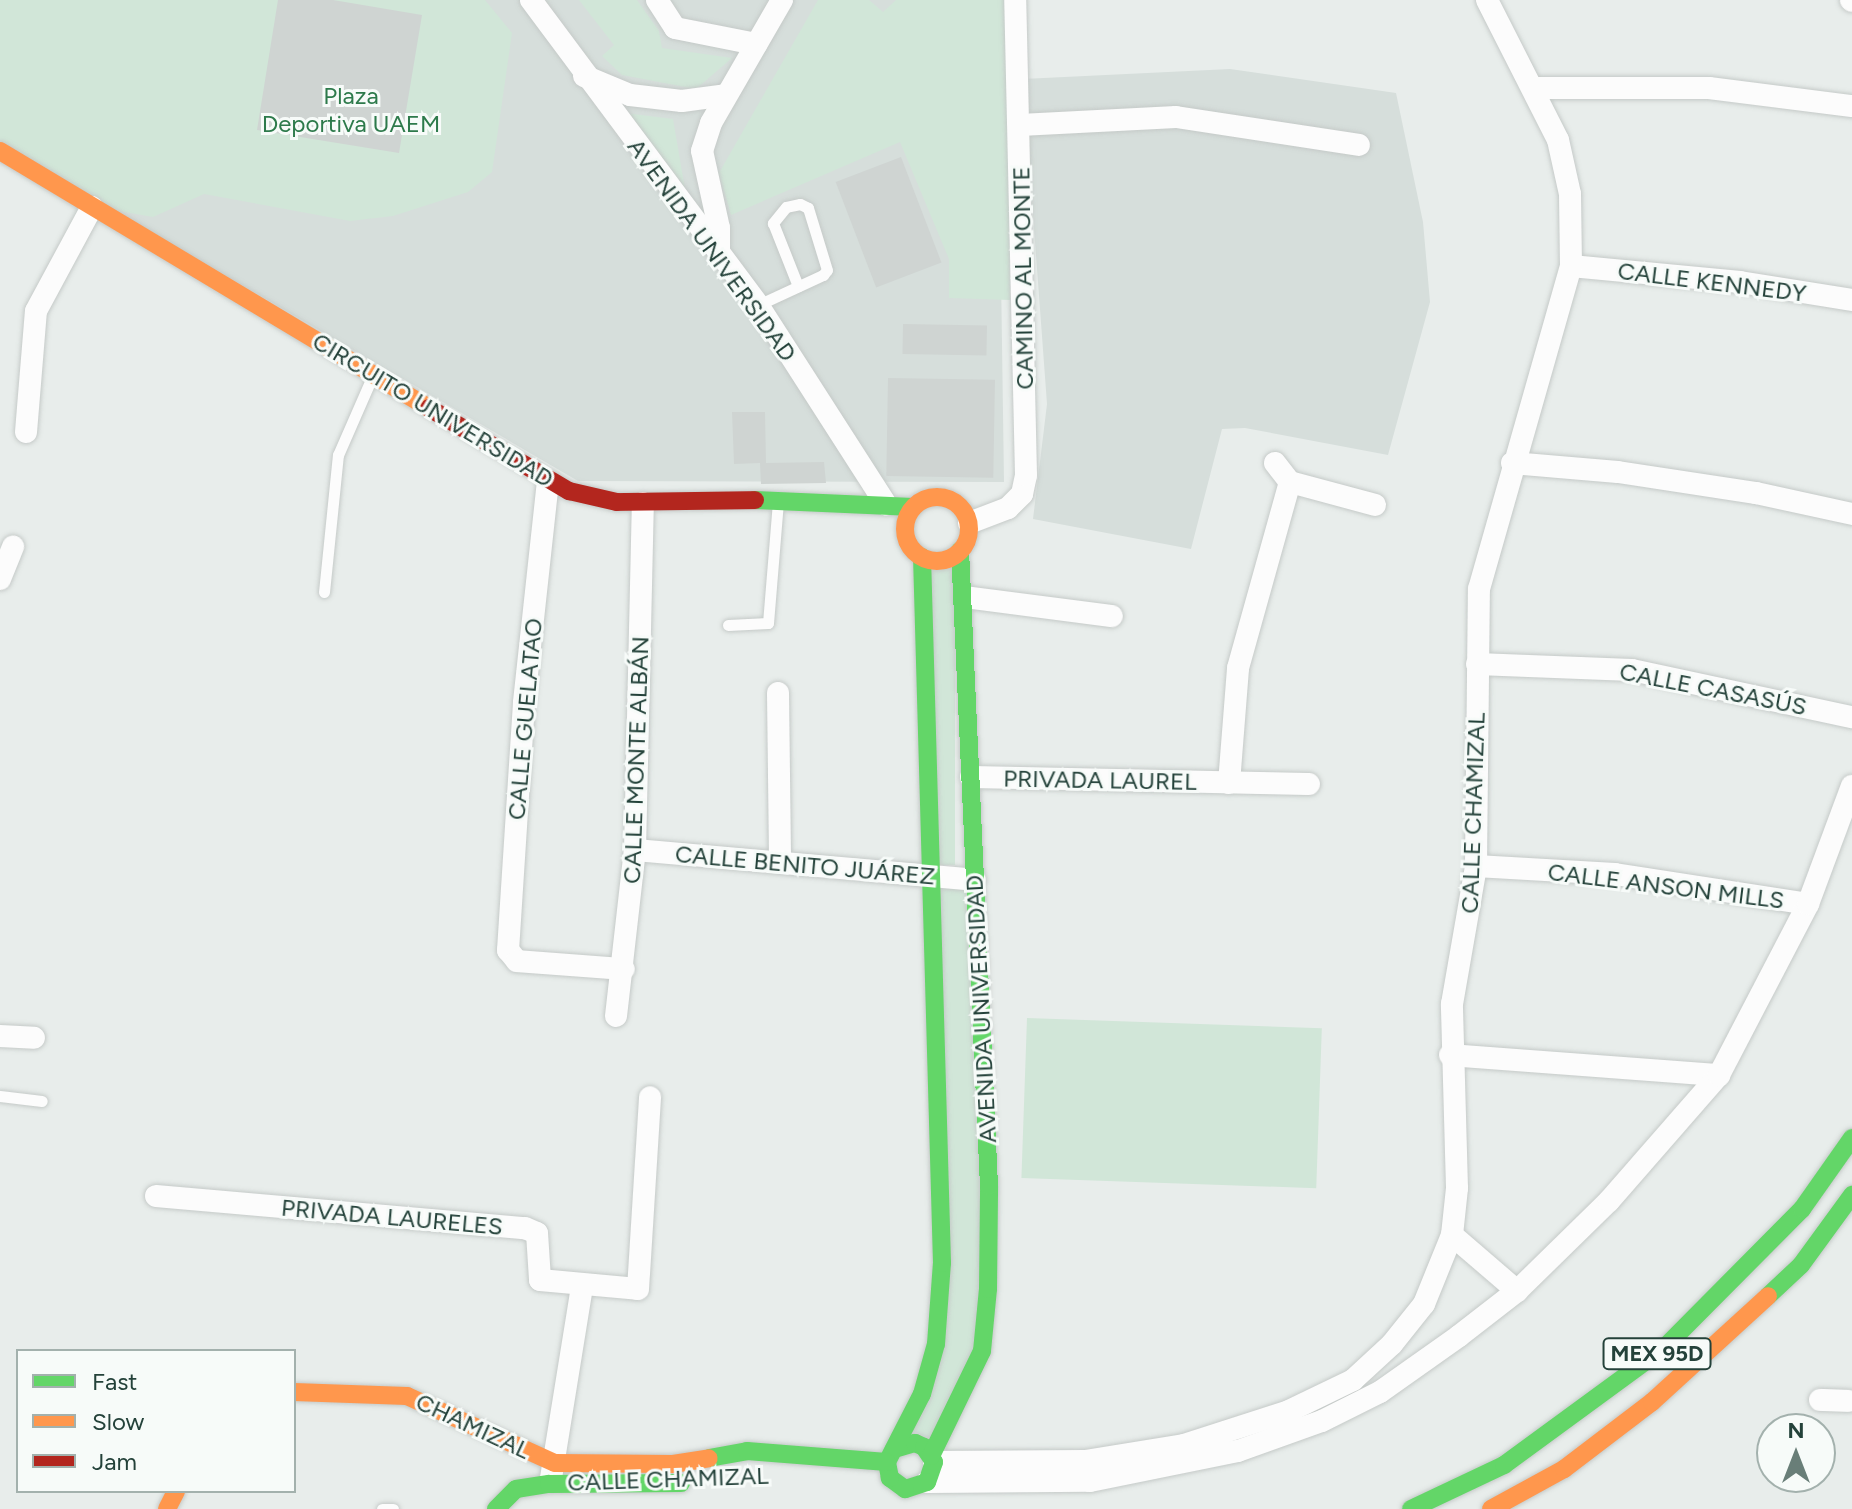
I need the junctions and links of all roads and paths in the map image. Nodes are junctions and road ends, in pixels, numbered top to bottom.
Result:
1 (531, 0) edge
2 (657, 0) edge
3 (782, 0) edge
4 (1015, 0) edge
5 (1487, 0) edge
6 (756, 44) junction
7 (583, 76) junction
8 (1534, 88) junction
9 (726, 95) junction
10 (1852, 106) edge
11 (1020, 125) junction
12 (1359, 145) dead end
13 (0, 151) edge
14 (92, 207) junction
15 (719, 255) junction
16 (1571, 266) junction
17 (798, 286) junction
18 (1852, 300) edge
19 (758, 305) junction
20 (374, 374) junction
21 (26, 432) dead end
22 (1275, 463) dead end
23 (1512, 463) junction
24 (548, 481) junction
25 (1290, 482) junction
26 (778, 500) junction
27 (643, 503) junction
28 (886, 504) junction
29 (1375, 505) dead end
30 (913, 507) junction
31 (1852, 514) edge
32 (969, 523) junction
33 (13, 546) dead end
34 (960, 551) junction
35 (922, 557) junction
36 (0, 579) edge
37 (324, 592) dead end
38 (965, 597) junction
39 (1112, 616) dead end
40 (728, 625) dead end
41 (1477, 664) junction
42 (778, 693) dead end
43 (1852, 717) edge
44 (971, 777) junction
45 (1229, 783) junction
46 (1309, 784) dead end
47 (1852, 786) edge
48 (635, 850) junction
49 (780, 861) junction
50 (1476, 866) junction
51 (929, 876) junction
52 (975, 880) junction
53 (1808, 904) junction
54 (624, 969) junction
55 (616, 1016) dead end
56 (0, 1036) edge
57 (34, 1038) dead end
58 (1450, 1055) junction
59 (1719, 1075) junction
60 (0, 1096) edge
61 (650, 1097) dead end
62 (42, 1101) dead end
63 (1852, 1138) edge
64 (1852, 1195) edge
65 (156, 1196) dead end
66 (1452, 1235) junction
67 (582, 1286) junction
68 (1517, 1291) junction
69 (296, 1392) edge
70 (1820, 1400) dead end
71 (1851, 1401) edge
72 (890, 1456) junction
73 (743, 1472) dead end
74 (552, 1474) junction
75 (919, 1480) edge
76 (866, 1482) dead end
77 (382, 1509) edge
78 (393, 1509) edge
79 (496, 1509) edge
80 (1411, 1509) edge
81 (1491, 1509) edge

1 - 7 street, AVENIDA UNIVERSIDAD
2 - 6 street
3 - 6 street
4 - 11 street, CAMINO AL MONTE
5 - 8 street, CALLE CHAMIZAL
6 - 9 street
7 - 9 street
7 - 15 street, AVENIDA UNIVERSIDAD
8 - 10 street
8 - 16 street, CALLE CHAMIZAL
9 - 15 street
11 - 12 street
11 - 32 street, CAMINO AL MONTE
13 - 14 main road, CIRCUITO UNIVERSIDAD
14 - 20 main road, CIRCUITO UNIVERSIDAD
14 - 21 street
15 - 19 street, AVENIDA UNIVERSIDAD
16 - 18 street, CALLE KENNEDY
16 - 23 street, CALLE CHAMIZAL
17 - 17 lane
17 - 19 lane
19 - 28 street, AVENIDA UNIVERSIDAD
20 - 24 main road, CIRCUITO UNIVERSIDAD
20 - 37 lane
22 - 25 street
23 - 31 street
23 - 41 street, CALLE CHAMIZAL
24 - 27 main road, CIRCUITO UNIVERSIDAD
24 - 54 street, CALLE GUELATAO
25 - 29 street
25 - 45 street, PRIVADA LAUREL
26 - 27 main road, CIRCUITO UNIVERSIDAD
26 - 28 main road, CIRCUITO UNIVERSIDAD
26 - 40 lane
27 - 48 street, CALLE MONTE ALBÁN
28 - 30 main road, CIRCUITO UNIVERSIDAD
30 - 32 main road
30 - 35 main road
32 - 34 main road
33 - 36 street
34 - 35 main road
34 - 38 main road, AVENIDA UNIVERSIDAD
35 - 51 main road, AVENIDA UNIVERSIDAD
38 - 39 street
38 - 44 main road, AVENIDA UNIVERSIDAD
41 - 43 street, CALLE CASASÚS
41 - 50 street, CALLE CHAMIZAL
42 - 49 street
44 - 45 street, PRIVADA LAUREL
44 - 52 main road, AVENIDA UNIVERSIDAD
45 - 46 street, PRIVADA LAUREL
47 - 53 street, CALLE CHAMIZAL
48 - 49 street, CALLE BENITO JUÁREZ
48 - 54 street, CALLE MONTE ALBÁN
49 - 51 street, CALLE BENITO JUÁREZ
50 - 53 street, CALLE ANSON MILLS
50 - 58 street, CALLE CHAMIZAL
51 - 52 street, CALLE BENITO JUÁREZ
51 - 72 main road, AVENIDA UNIVERSIDAD
52 - 75 main road, AVENIDA UNIVERSIDAD
53 - 59 street, CALLE CHAMIZAL
54 - 55 street, CALLE MONTE ALBÁN
56 - 57 street
58 - 59 street
58 - 66 street, CALLE CHAMIZAL
59 - 68 street, CALLE CHAMIZAL
60 - 62 lane
61 - 67 street
63 - 80 main road, MEX 95D
64 - 81 main road, MEX 95D
65 - 67 street, PRIVADA LAURELES
66 - 68 street
66 - 75 street, CALLE CHAMIZAL
67 - 74 street
68 - 75 street, CALLE CHAMIZAL
69 - 74 main road, CHAMIZAL
70 - 71 street
72 - 74 main road, CALLE CHAMIZAL
72 - 75 main road
72 - 75 main road, CALLE CHAMIZAL
73 - 74 main road, CALLE CHAMIZAL
74 - 79 main road, CALLE CHAMIZAL
75 - 76 main road, CALLE CHAMIZAL
77 - 78 lane

